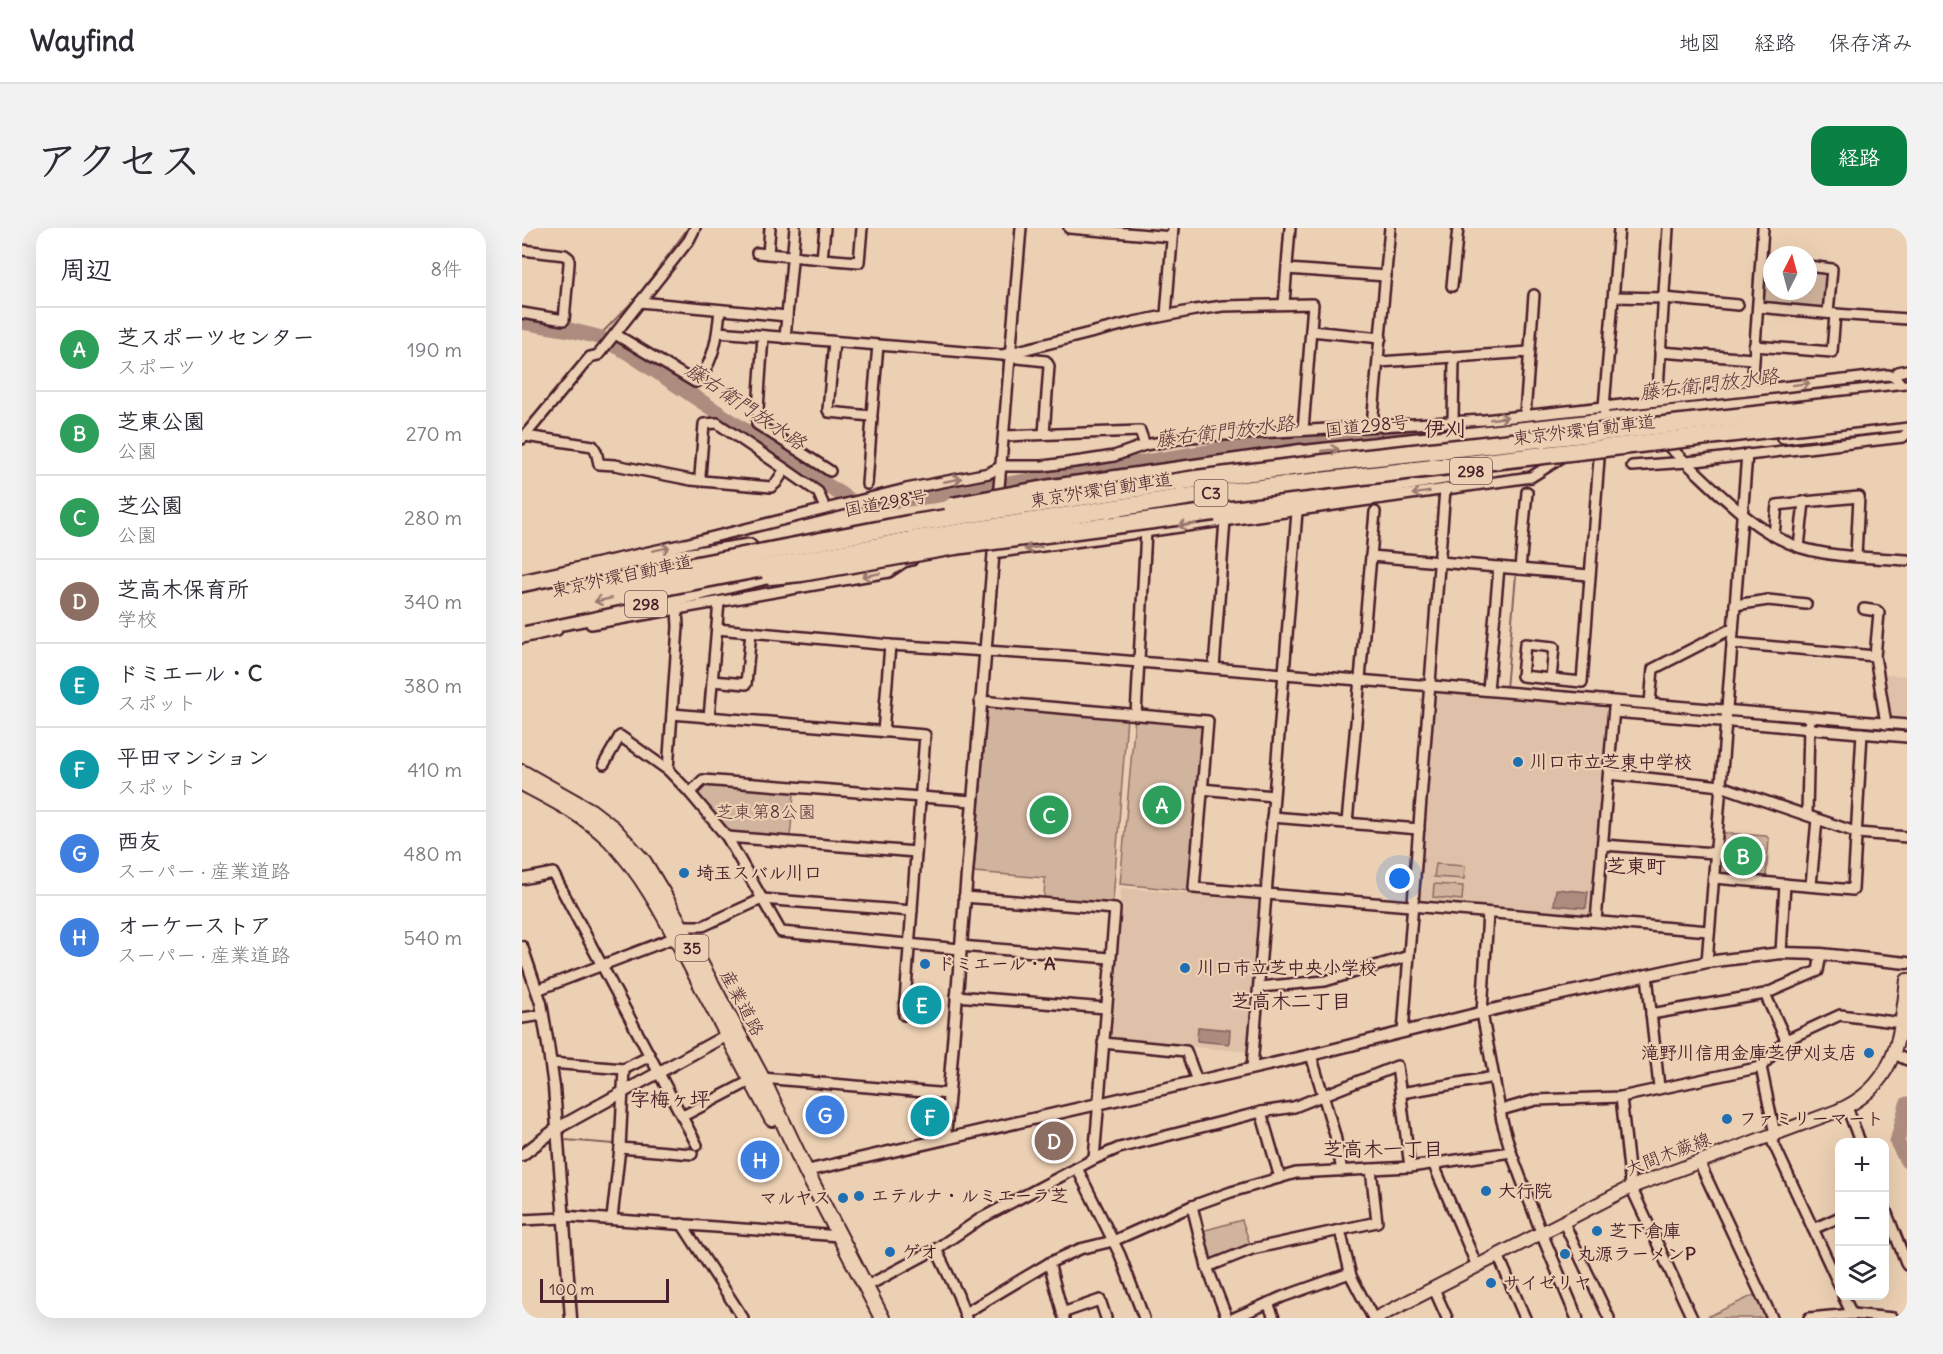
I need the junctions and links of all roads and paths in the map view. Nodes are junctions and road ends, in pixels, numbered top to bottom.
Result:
1 (695, 228) edge
2 (770, 228) edge
3 (795, 228) edge
4 (825, 228) edge
5 (862, 228) edge
6 (1021, 228) edge
7 (1069, 228) edge
8 (1290, 228) edge
9 (1390, 228) edge
10 (1458, 228) edge
11 (1619, 228) edge
12 (1668, 228) edge
13 (1763, 228) edge
14 (1172, 232) edge
15 (522, 250) edge
16 (757, 253) dead end
17 (768, 254) junction
18 (792, 256) junction
19 (822, 259) junction
20 (1761, 261) joint
21 (1817, 267) edge
22 (1287, 268) junction
23 (1386, 276) junction
24 (1452, 285) dead end
25 (1534, 295) dead end
26 (1614, 297) junction
27 (1664, 298) junction
28 (640, 302) junction
29 (1284, 304) junction
30 (1738, 305) dead end
31 (1758, 307) junction
32 (720, 310) junction
33 (522, 313) edge
34 (1832, 314) junction
35 (1166, 315) junction
36 (786, 316) junction
37 (1907, 319) edge
38 (1311, 331) junction
39 (718, 332) junction
40 (615, 334) junction
41 (763, 336) junction
42 (785, 338) junction
43 (1381, 338) junction
44 (834, 342) junction
45 (878, 345) junction
46 (1754, 346) junction
47 (1529, 352) junction
48 (1660, 352) junction
49 (1012, 354) junction
50 (1454, 358) junction
51 (1753, 359) junction
52 (1379, 362) junction
53 (1907, 370) edge
54 (1903, 388) edge
55 (1752, 390) junction
56 (1659, 400) junction
57 (1907, 413) edge
58 (1524, 414) junction
59 (1603, 414) junction
60 (871, 416) junction
61 (1453, 422) junction
62 (1907, 422) edge
63 (1372, 425) junction
64 (1303, 430) junction
65 (1907, 433) edge
66 (1044, 434) junction
67 (1005, 436) junction
68 (523, 438) edge
69 (1145, 446) junction
70 (1670, 448) junction
71 (1301, 453) junction
72 (1747, 454) junction
73 (1599, 456) junction
74 (1687, 462) junction
75 (1002, 466) junction
76 (1632, 466) dead end
77 (785, 469) junction
78 (830, 471) dead end
79 (700, 476) dead end
80 (1445, 482) junction
81 (867, 484) dead end
82 (1527, 492) dead end
83 (1804, 502) junction
84 (998, 505) junction
85 (825, 508) junction
86 (1297, 512) junction
87 (1375, 512) dead end
88 (1742, 513) junction
89 (1220, 516) junction
90 (1035, 528) junction
91 (1146, 531) junction
92 (995, 534) junction
93 (1774, 535) junction
94 (939, 541) junction
95 (1074, 542) junction
96 (1799, 547) junction
97 (993, 553) junction
98 (1371, 556) junction
99 (1856, 556) junction
100 (1907, 560) edge
101 (1440, 562) junction
102 (1499, 567) junction
103 (1520, 569) junction
104 (1589, 574) junction
105 (678, 576) junction
106 (522, 580) edge
107 (522, 590) edge
108 (522, 602) edge
109 (719, 602) junction
110 (1806, 604) dead end
111 (1735, 605) junction
112 (677, 609) junction
113 (1864, 609) dead end
114 (522, 617) edge
115 (1733, 628) junction
116 (717, 629) junction
117 (522, 630) edge
118 (750, 632) junction
119 (522, 638) edge
120 (1732, 643) junction
121 (890, 645) junction
122 (984, 650) junction
123 (1875, 656) junction
124 (1139, 662) junction
125 (1214, 668) junction
126 (1283, 674) junction
127 (1551, 679) junction
128 (1360, 680) junction
129 (712, 681) junction
130 (1582, 682) junction
131 (1431, 685) junction
132 (1488, 690) junction
133 (1580, 698) junction
134 (1615, 700) junction
135 (980, 701) junction
136 (1650, 703) junction
137 (1727, 709) junction
138 (1614, 712) junction
139 (672, 714) junction
140 (1136, 715) junction
141 (1810, 716) junction
142 (709, 718) junction
143 (1726, 722) junction
144 (1886, 724) junction
145 (1907, 725) edge
146 (1809, 728) junction
147 (883, 732) junction
148 (1863, 733) junction
149 (1907, 737) edge
150 (604, 764) dead end
151 (668, 770) junction
152 (522, 772) edge
153 (1609, 774) junction
154 (522, 783) edge
155 (1721, 786) junction
156 (1202, 789) junction
157 (690, 793) junction
158 (1273, 796) junction
159 (921, 798) junction
160 (972, 801) junction
161 (1807, 814) junction
162 (1272, 817) junction
163 (1817, 819) junction
164 (1347, 823) junction
165 (1419, 829) junction
166 (1858, 832) junction
167 (727, 837) junction
168 (1907, 837) edge
169 (1603, 845) junction
170 (916, 852) junction
171 (1715, 854) junction
172 (1713, 878) junction
173 (522, 879) edge
174 (1785, 884) junction
175 (1811, 885) junction
176 (1266, 894) junction
177 (964, 897) junction
178 (762, 899) junction
179 (1412, 907) junction
180 (912, 911) junction
181 (1488, 913) junction
182 (1596, 921) junction
183 (1709, 931) junction
184 (678, 932) junction
185 (909, 945) junction
186 (522, 946) edge
187 (960, 948) junction
188 (1781, 953) junction
189 (1821, 954) junction
190 (1409, 956) junction
191 (1110, 957) junction
192 (1707, 962) junction
193 (1907, 963) edge
194 (603, 966) junction
195 (1647, 975) junction
196 (1907, 980) edge
197 (1259, 987) junction
198 (537, 990) junction
199 (1765, 994) junction
200 (956, 996) junction
201 (1106, 1008) junction
202 (1482, 1013) junction
203 (543, 1014) junction
204 (1651, 1014) junction
205 (904, 1015) dead end
206 (522, 1018) edge
207 (1902, 1023) junction
208 (732, 1032) junction
209 (1403, 1032) junction
210 (1786, 1040) junction
211 (1103, 1043) junction
212 (1311, 1054) junction
213 (1894, 1054) junction
214 (650, 1056) junction
215 (1907, 1060) edge
216 (551, 1063) junction
217 (1761, 1067) junction
218 (1252, 1068) junction
219 (624, 1069) junction
220 (658, 1072) junction
221 (1494, 1077) junction
222 (757, 1079) junction
223 (1197, 1081) junction
224 (1659, 1087) junction
225 (622, 1091) junction
226 (1401, 1093) junction
227 (949, 1094) junction
228 (1621, 1096) junction
229 (1323, 1097) junction
230 (1098, 1103) junction
231 (1847, 1107) junction
232 (1501, 1110) junction
233 (1261, 1112) junction
234 (682, 1116) junction
235 (556, 1129) junction
236 (1773, 1135) junction
237 (1858, 1138) edge
238 (945, 1139) junction
239 (620, 1148) junction
240 (523, 1152) edge
241 (1511, 1152) junction
242 (1094, 1159) junction
243 (1699, 1162) junction
244 (1433, 1163) junction
245 (1410, 1167) junction
246 (1077, 1168) junction
247 (1371, 1169) junction
248 (1342, 1170) junction
249 (806, 1171) junction
250 (1280, 1178) junction
251 (1631, 1186) junction
252 (1192, 1206) junction
253 (563, 1217) junction
254 (612, 1218) junction
255 (1835, 1219) edge
256 (1889, 1219) edge
257 (522, 1220) edge
258 (1563, 1221) junction
259 (682, 1224) junction
260 (1813, 1229) junction
261 (1340, 1230) junction
262 (1541, 1232) junction
263 (840, 1236) junction
264 (1113, 1241) junction
265 (936, 1249) junction
266 (1498, 1255) junction
267 (1049, 1263) junction
268 (1907, 1265) edge
269 (1477, 1266) junction
270 (1208, 1267) junction
271 (1350, 1273) junction
272 (1835, 1278) edge
273 (867, 1286) junction
274 (1434, 1288) junction
275 (1845, 1300) edge
276 (1268, 1304) junction
277 (1852, 1314) junction
278 (1063, 1315) edge
279 (965, 1316) edge
280 (1879, 1317) edge
281 (571, 1318) edge
282 (743, 1318) edge
283 (882, 1318) edge
284 (1106, 1318) edge
285 (1144, 1318) edge
286 (1227, 1318) edge
287 (1234, 1318) edge
288 (1274, 1318) edge
289 (1375, 1318) edge
290 (1447, 1318) edge
291 (1525, 1318) edge
292 (1577, 1318) edge
293 (1609, 1318) edge
294 (1692, 1318) edge
295 (1772, 1318) edge
296 (1809, 1318) edge
297 (1893, 1318) edge

1 - 28 street
2 - 17 street
3 - 18 street
4 - 19 street
5 - 19 street
6 - 49 street
7 - 14 street
8 - 22 street
9 - 23 street
10 - 24 street
11 - 26 street
12 - 27 street
13 - 20 street
14 - 35 street
15 - 33 street
16 - 17 street
17 - 18 street
18 - 19 street
18 - 36 street
20 - 31 street
21 - 34 street
22 - 23 street
22 - 29 street
23 - 43 street
25 - 47 street
26 - 27 street
26 - 59 street
27 - 30 street
27 - 48 street
28 - 32 street
28 - 40 street
29 - 35 street
29 - 38 street
31 - 34 street
31 - 46 street
32 - 36 street
32 - 39 street
34 - 37 street
34 - 46 street
35 - 49 street
36 - 42 street
38 - 43 street
38 - 64 street
39 - 40 street
39 - 41 street
40 - 68 street
41 - 42 street
41 - 78 street
42 - 44 street
43 - 52 street
44 - 45 street
44 - 60 street
45 - 49 street
45 - 60 street
46 - 51 street
47 - 50 street
47 - 58 street
48 - 51 street
48 - 56 street
49 - 66 street
49 - 67 street
50 - 52 street
50 - 61 street
51 - 55 street
52 - 63 street
53 - 54 street
55 -> 54 street
54 - 59 highway, 国道298号 / 298
54 - 105 highway, 東京外環自動車道 / C3, bridge
55 - 56 street
56 - 59 street
57 - 105 highway, 東京外環自動車道 / C3, bridge
58 - 59 street
61 -> 58 street
71 -> 59 highway, 国道298号 / 298
59 - 73 street
60 - 81 street
61 - 63 street
62 - 70 highway, 298
63 - 64 street
64 - 69 street
65 - 72 street
66 - 67 street
66 - 69 street
67 - 75 street
68 - 77 street
69 - 75 street
70 - 73 highway, 298
70 - 74 street
71 - 84 highway, 国道298号 / 298
71 - 105 highway, bridge
72 - 74 street
72 - 88 street
73 - 80 highway, 298
73 - 104 street
74 - 76 street
74 - 88 street
75 - 84 street
85 -> 75 street
77 - 79 street
77 - 85 street
80 -> 86 street
80 - 89 highway
80 - 90 highway, 298
80 - 101 street
82 - 103 street
83 - 93 street
83 - 96 street
83 - 99 street
84 - 92 street
84 - 107 highway, 国道298号 / 298
106 -> 85 street
86 - 89 street
86 - 126 street
87 - 98 street
88 - 93 street
88 - 111 street
89 -> 91 street
89 - 105 highway, bridge
89 - 125 street
90 - 92 highway, 298
90 - 95 street
91 - 95 street
91 - 124 street
92 - 94 highway, 298
92 - 97 street
93 - 96 street
94 -> 109 street
94 - 117 highway, 298
95 -> 97 street
96 - 99 street
97 - 122 street
98 - 101 street
98 - 128 street
99 - 100 street
101 - 102 street
101 - 131 street
102 - 103 street
102 - 132 street
103 - 104 street
104 - 130 street
105 - 108 highway, 東京外環自動車道 / C3, bridge
105 -> 114 highway, 東京外環自動車道 / C3, bridge
109 - 112 street
109 - 116 street
110 - 111 street
111 - 115 street
112 - 119 street
112 - 139 street
113 - 123 street
115 - 120 street
115 - 136 street
116 - 118 street
116 - 129 street
118 - 121 street
118 - 129 street
120 - 123 street
120 - 137 street
121 - 122 street
121 - 147 street
122 - 124 street
122 - 135 street
123 - 144 street
124 - 125 street
124 - 140 street
125 - 126 street
126 - 128 street
126 - 158 street
127 - 127 street
127 - 130 street
128 - 131 street
128 - 164 street
129 - 142 street
130 - 133 street
131 - 132 street
131 - 165 street
132 - 133 street
133 - 134 street
134 - 136 street
134 - 138 street
135 - 140 street
135 - 160 street
136 - 137 street
137 - 141 street
137 - 143 street
138 - 143 street
138 - 153 street
139 - 142 street
139 - 151 street
140 - 156 street
141 - 144 street
141 - 146 street
142 - 147 street
143 - 146 street
143 - 155 street
144 - 145 street
146 - 148 street
146 - 161 street
147 - 159 street
148 - 149 street
148 - 166 street
150 - 151 street
151 - 157 street
152 - 184 main road, 産業道路 / 35
153 - 155 street
153 - 169 street
154 - 184 main road, 産業道路 / 35
155 - 161 street
155 - 171 street
156 - 158 street
156 - 176 street
157 - 159 street
157 - 167 street
158 - 162 street
159 - 160 street
159 - 170 street
160 - 177 street
161 - 163 street
162 - 164 street
162 - 176 street
163 - 166 street
163 - 175 street
164 - 165 street
165 - 179 street
166 - 168 street
166 - 175 street
167 - 170 street
167 - 178 street
169 - 171 street
169 - 182 street
170 - 180 street
171 - 172 street
172 - 174 street
172 - 183 street
173 - 194 street
174 - 175 street
174 - 188 street
176 - 179 street
176 - 197 street
177 - 187 street
177 - 191 street
178 - 180 street
178 - 184 street
178 - 185 street
179 - 181 street
179 - 190 street
180 - 185 street
181 - 182 street
181 - 202 street
182 - 183 street
183 - 192 street
184 - 194 street
184 - 208 main road, 産業道路 / 35
185 - 187 street
185 - 205 street
186 - 198 street
187 - 191 street
187 - 200 street
188 - 189 street
188 - 192 street
189 - 193 street
189 - 199 street
190 - 197 street
190 - 209 street
191 - 201 street
192 - 195 street
194 - 198 street
194 - 214 street
195 - 202 street
195 - 204 street
196 - 207 main road, 大間木蕨線
197 - 218 street
198 - 203 street
199 - 204 street
199 - 210 street
200 - 201 street
200 - 227 street
201 - 211 street
202 - 209 street
202 - 221 street
203 - 206 street
203 - 216 street
204 - 224 street
207 - 210 street
207 - 213 main road, 大間木蕨線
208 - 220 street
208 - 222 main road, 産業道路 / 35
209 - 212 street
210 - 217 street
211 - 223 street
211 - 230 street
212 - 218 street
212 - 229 street
213 - 215 street
213 - 231 main road, 大間木蕨線
214 - 219 street
214 - 220 street
216 - 219 street
216 - 235 street
217 - 224 street
217 - 236 street
218 - 223 street
219 - 225 street
220 - 225 street
220 - 234 street
221 - 226 street
221 - 232 street
222 - 227 street
222 - 234 street
222 - 249 main road, 産業道路 / 35
223 - 230 street
224 - 228 street
225 - 235 street
225 - 239 street
226 - 229 street
226 - 245 street
227 - 238 street
228 - 232 street
228 - 251 street
229 - 233 street
229 - 248 street
230 - 238 street
230 - 242 street
231 - 236 main road, 大間木蕨線
231 - 237 street
232 - 241 street
233 - 242 street
233 - 250 street
234 - 239 street
235 - 240 street
235 - 253 street
236 - 243 main road, 大間木蕨線
236 - 260 street
238 - 249 street
239 - 254 street
241 - 244 street
241 - 262 street
242 - 246 street
243 - 251 main road, 大間木蕨線
243 - 295 street
244 - 245 street
244 - 269 street
245 - 247 street
246 - 264 street
246 - 265 street
247 - 248 street
247 - 261 street
248 - 250 street
249 - 263 main road, 産業道路 / 35
250 - 252 street
251 - 258 main road, 大間木蕨線
251 - 294 street
252 - 264 street
252 - 270 street
253 - 254 street
253 - 257 street
253 - 281 street
254 - 259 street
255 - 260 street
256 - 268 street
258 - 262 main road, 大間木蕨線
258 - 293 street
259 - 263 street
259 - 282 street
260 - 272 street
261 - 270 street
261 - 271 street
262 - 266 main road, 大間木蕨線
262 - 292 street
263 - 273 main road, 産業道路 / 35
264 - 267 street
264 - 285 street
265 - 273 street
265 - 279 street
266 - 269 main road, 大間木蕨線
266 - 291 street
267 - 278 street
267 - 279 street
269 - 274 main road, 大間木蕨線
270 - 286 street
271 - 276 street
271 - 289 street
273 - 283 main road, 産業道路 / 35
274 - 289 main road, 大間木蕨線
274 - 290 street
275 - 277 street
276 - 287 street
276 - 288 street
277 - 280 street
277 - 296 street
278 - 284 street
280 - 297 street

